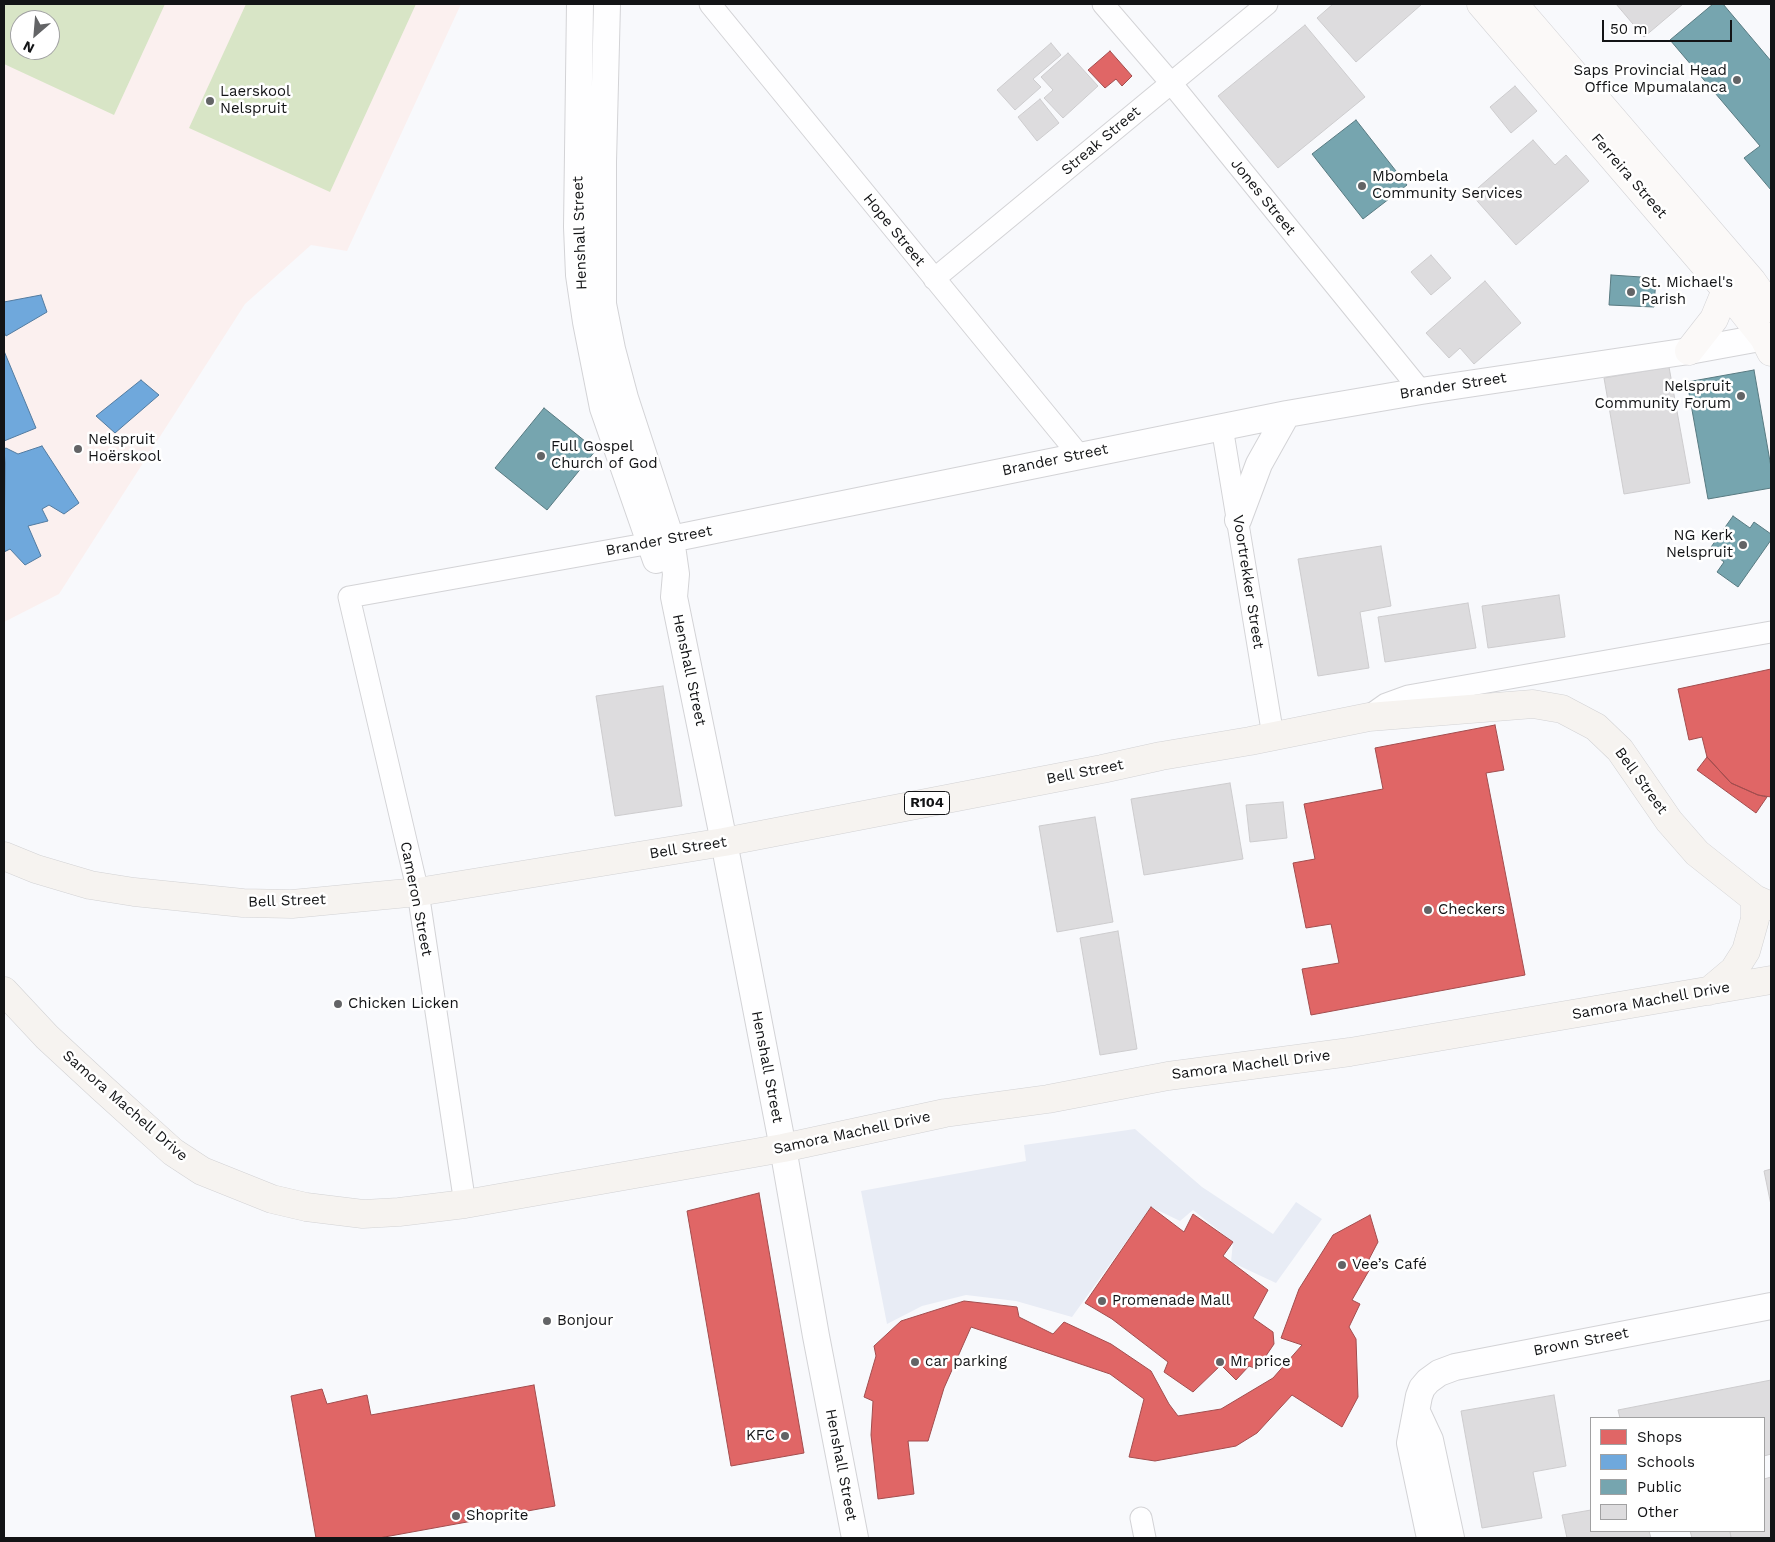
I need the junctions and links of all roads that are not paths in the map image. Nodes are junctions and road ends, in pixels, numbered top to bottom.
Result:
1 (580, 4) edge
2 (607, 4) edge
3 (710, 4) edge
4 (1104, 4) edge
5 (1267, 4) edge
6 (1481, 4) edge
7 (1514, 4) edge
8 (1171, 83) junction
9 (934, 279) junction
10 (1726, 290) junction
11 (1771, 308) edge
12 (1769, 342) edge
13 (1689, 351) junction
14 (1421, 391) junction
15 (1287, 414) junction
16 (1222, 427) junction
17 (1079, 455) junction
18 (1238, 520) junction
19 (661, 541) junction
20 (349, 597) joint
21 (1771, 632) edge
22 (1369, 716) junction
23 (1273, 736) junction
24 (724, 842) junction
25 (4, 856) edge
26 (418, 892) junction
27 (1763, 903) edge
28 (1771, 980) edge
29 (4, 991) edge
30 (1708, 991) junction
31 (783, 1148) junction
32 (465, 1204) junction
33 (1771, 1306) edge
34 (1417, 1412) junction
35 (855, 1538) edge
36 (1430, 1538) edge
37 (1451, 1538) edge

1 - 19 street, Henshall Street
2 - 19 street, Henshall Street
3 - 9 street, Hope Street
4 - 8 street, Jones Street
5 - 8 street, Streak Street
6 - 10 main road, Ferreira Street
7 - 11 main road, Ferreira Street
8 - 9 street, Streak Street
8 - 14 street, Jones Street
9 - 17 street, Hope Street
10 - 12 main road, Ferreira Street
10 - 13 main road
12 - 13 street, Brander Street
13 - 14 street, Brander Street
14 - 15 street, Brander Street
15 - 16 street, Brander Street
15 - 18 street
16 - 17 street, Brander Street
16 - 18 street, Voortrekker Street
17 - 19 street, Brander Street
18 - 23 street, Voortrekker Street
19 - 20 street, Brander Street
19 - 24 street, Henshall Street
20 - 26 street, Cameron Street
21 - 22 street, Bell Street
22 - 23 main road, Bell Street / R104
22 - 27 main road, Bell Street / R104
23 - 24 main road, Bell Street / R104
24 - 26 main road, Bell Street / R104
24 - 31 street, Henshall Street
25 - 26 main road, Bell Street / R104
26 - 32 street, Cameron Street
27 - 30 main road
28 - 30 main road, Samora Machell Drive
29 - 32 main road, Samora Machell Drive
30 - 31 main road, Samora Machell Drive
31 - 32 main road, Samora Machell Drive
31 - 35 street, Henshall Street
33 - 34 street, Brown Street
34 - 36 street
34 - 37 street

